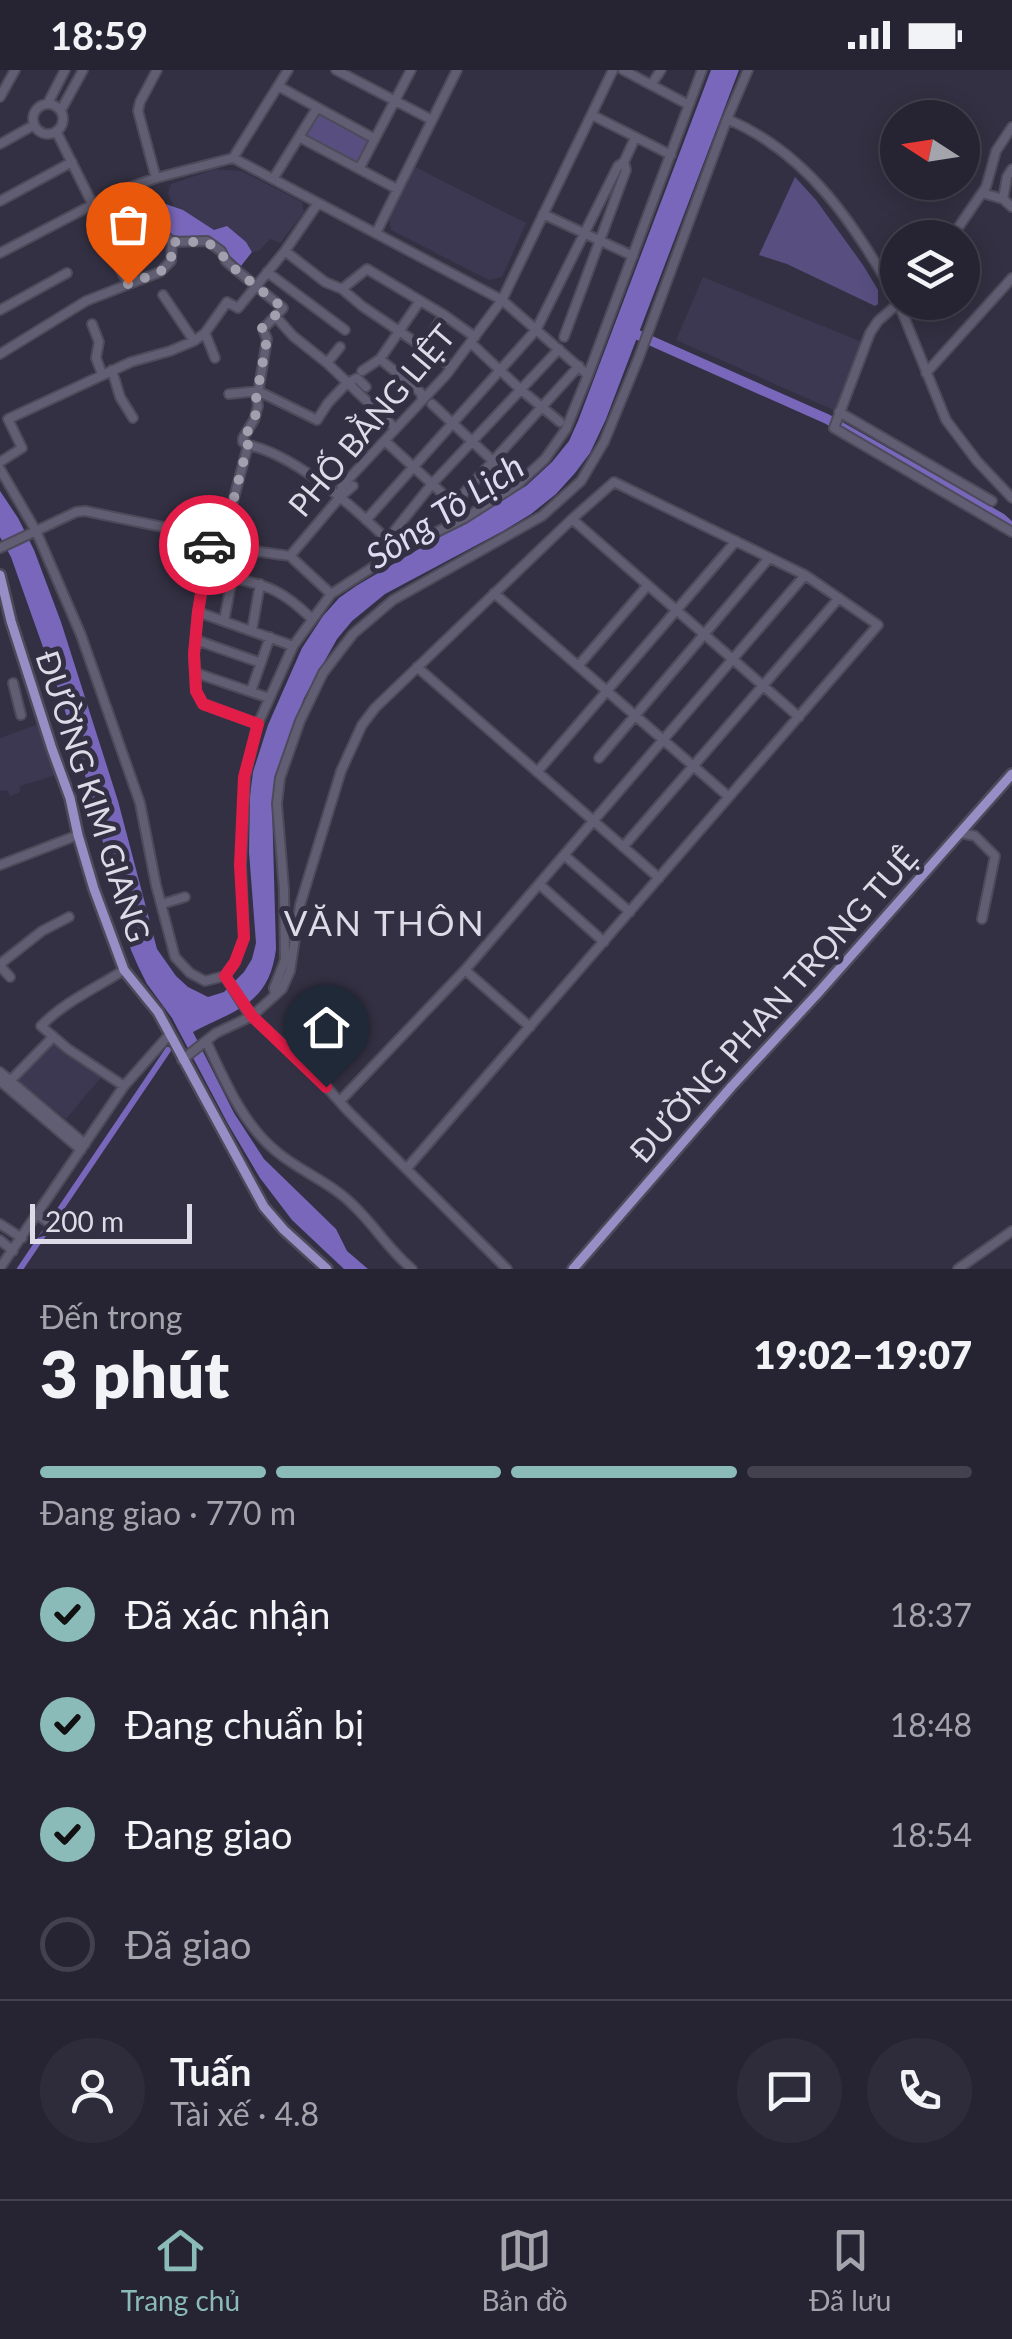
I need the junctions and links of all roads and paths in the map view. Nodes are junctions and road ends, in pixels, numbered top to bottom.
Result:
1 (15, 70) edge
2 (65, 70) edge
3 (84, 70) edge
4 (157, 70) edge
5 (288, 70) edge
6 (336, 70) edge
7 (411, 70) edge
8 (457, 70) edge
9 (613, 70) edge
10 (623, 70) edge
11 (661, 70) edge
12 (702, 70) edge
13 (748, 70) edge
14 (651, 85) junction
15 (278, 86) junction
16 (0, 97) edge
17 (395, 101) junction
18 (48, 103) junction
19 (688, 105) junction
20 (317, 108) junction
21 (61, 110) junction
22 (592, 115) junction
23 (727, 119) junction
24 (432, 120) junction
25 (34, 125) junction
26 (1012, 127) edge
27 (56, 132) junction
28 (299, 137) junction
29 (636, 138) junction
30 (375, 140) junction
31 (0, 144) edge
32 (671, 155) junction
33 (233, 158) junction
34 (72, 162) junction
35 (624, 162) junction
36 (1012, 169) edge
37 (359, 170) junction
38 (156, 178) junction
39 (273, 179) junction
40 (397, 189) junction
41 (117, 192) junction
42 (982, 193) junction
43 (1003, 199) junction
44 (0, 201) edge
45 (92, 203) junction
46 (318, 203) junction
47 (1012, 207) edge
48 (543, 214) junction
49 (963, 220) edge
50 (376, 233) junction
51 (586, 233) junction
52 (599, 239) junction
53 (172, 242) junction
54 (284, 251) junction
55 (0, 253) edge
56 (633, 256) junction
57 (118, 265) dead end
58 (880, 270) edge
59 (267, 272) junction
60 (67, 273) dead end
61 (1012, 278) edge
62 (128, 284) junction
63 (256, 285) junction
64 (342, 289) junction
65 (164, 296) dead end
66 (502, 300) junction
67 (420, 301) junction
68 (0, 310) edge
69 (444, 315) junction
70 (276, 317) junction
71 (880, 319) edge
72 (906, 320) edge
73 (92, 324) dead end
74 (345, 330) dead end
75 (536, 330) junction
76 (400, 332) junction
77 (206, 333) junction
78 (564, 337) dead end
79 (473, 340) junction
80 (194, 341) junction
81 (423, 346) junction
82 (340, 348) dead end
83 (558, 348) junction
84 (0, 354) edge
85 (215, 358) dead end
86 (380, 359) junction
87 (327, 363) junction
88 (579, 366) junction
89 (452, 367) junction
90 (501, 370) junction
91 (362, 371) dead end
92 (107, 372) junction
93 (926, 373) junction
94 (588, 375) junction
95 (347, 383) junction
96 (366, 387) dead end
97 (520, 389) junction
98 (258, 391) junction
99 (229, 394) dead end
100 (422, 400) junction
101 (432, 404) dead end
102 (542, 408) junction
103 (133, 418) dead end
104 (837, 419) junction
105 (452, 422) junction
106 (560, 422) dead end
107 (395, 428) junction
108 (472, 440) junction
109 (385, 442) junction
110 (248, 444) junction
111 (494, 460) junction
112 (0, 466) edge
113 (412, 466) junction
114 (508, 474) dead end
115 (432, 484) junction
116 (353, 486) dead end
117 (340, 497) junction
118 (969, 498) junction
119 (1012, 498) edge
120 (992, 501) dead end
121 (454, 504) junction
122 (464, 518) junction
123 (572, 519) junction
124 (366, 520) junction
125 (34, 531) junction
126 (1012, 532) edge
127 (387, 540) junction
128 (210, 541) junction
129 (736, 541) junction
130 (222, 544) junction
131 (238, 547) junction
132 (0, 548) edge
133 (398, 551) junction
134 (290, 556) junction
135 (769, 558) junction
136 (0, 575) edge
137 (805, 575) junction
138 (232, 578) junction
139 (260, 584) junction
140 (648, 585) junction
141 (494, 593) junction
142 (331, 594) junction
143 (839, 598) junction
144 (677, 610) junction
145 (198, 612) junction
146 (312, 618) junction
147 (224, 621) junction
148 (252, 630) junction
149 (705, 635) junction
150 (270, 636) junction
151 (196, 640) junction
152 (293, 646) junction
153 (733, 659) junction
154 (261, 663) junction
155 (578, 666) junction
156 (417, 668) junction
157 (196, 673) junction
158 (12, 683) dead end
159 (762, 684) junction
160 (251, 691) junction
161 (607, 691) junction
162 (269, 698) junction
163 (21, 715) dead end
164 (636, 716) junction
165 (800, 716) junction
166 (258, 724) junction
167 (663, 740) junction
168 (600, 758) dead end
169 (692, 766) junction
170 (537, 772) junction
171 (1012, 774) edge
172 (729, 797) junction
173 (592, 821) junction
174 (960, 833) junction
175 (78, 835) junction
176 (623, 847) junction
177 (564, 855) junction
178 (0, 865) edge
179 (659, 878) junction
180 (538, 886) junction
181 (185, 897) dead end
182 (162, 904) junction
183 (630, 912) junction
184 (69, 917) dead end
185 (982, 918) dead end
186 (604, 942) junction
187 (0, 965) edge
188 (124, 970) junction
189 (465, 970) junction
190 (10, 977) dead end
191 (227, 980) junction
192 (275, 995) junction
193 (250, 1013) junction
194 (530, 1027) junction
195 (169, 1036) junction
196 (53, 1037) junction
197 (204, 1042) junction
198 (185, 1057) junction
199 (0, 1072) edge
200 (0, 1081) edge
201 (10, 1081) junction
202 (124, 1086) junction
203 (340, 1101) junction
204 (84, 1146) junction
205 (407, 1168) junction
206 (40, 1217) junction
207 (0, 1224) edge
208 (55, 1227) dead end
209 (1012, 1231) edge
210 (22, 1238) junction
211 (0, 1240) edge
212 (13, 1251) junction
213 (0, 1268) edge
214 (327, 1269) edge
215 (412, 1269) edge
216 (507, 1269) edge
217 (573, 1269) edge
218 (958, 1269) edge

1 - 16 street
2 - 18 street
3 - 21 street
4 - 38 street
5 - 15 street
6 - 17 street
7 - 17 street
8 - 24 street
9 - 22 street, PHỐ BẰNG LIỆT
10 - 14 street
11 - 14 street
12 - 19 street
13 - 23 street
14 - 19 street
15 - 20 street
15 - 33 street
17 - 24 street
17 - 30 street
18 - 21 street
18 - 25 street
19 - 32 street
20 - 28 street
20 - 30 street
21 - 27 street
22 - 29 street
22 - 48 street, PHỐ BẰNG LIỆT
23 - 58 street
23 - 192 street
24 - 40 street
25 - 27 street
25 - 31 street
26 - 42 street
27 - 34 street
28 - 37 street
28 - 39 street
29 - 32 street
29 - 35 street
30 - 37 street
32 - 56 street
33 - 38 street
33 - 39 street
34 - 44 street
34 - 45 street
35 - 51 street
35 - 52 street
36 - 43 street
37 - 40 street
38 - 41 street
39 - 46 street
40 - 50 street
41 - 45 street
41 - 53 street
42 - 43 street
42 - 49 street
43 - 47 street
45 - 55 street
46 - 50 street
46 - 54 street
48 - 51 street
48 - 66 street, PHỐ BẰNG LIỆT
50 - 66 street
51 - 52 street
51 - 75 street
52 - 56 street
52 - 78 street
53 - 62 street
53 - 63 street
54 - 59 street
54 - 64 street
56 - 94 street
57 - 62 street
59 - 63 street
59 - 74 street
60 - 68 street
61 - 93 street
62 - 84 street
63 - 70 street
63 - 77 street
64 - 67 street
64 - 76 street
65 - 80 street
66 - 75 street
66 - 79 street, PHỐ BẰNG LIỆT
67 - 69 street
67 - 76 street
69 - 79 street
69 - 81 street
70 - 87 street
70 - 98 street
71 - 104 street
72 - 93 street
73 - 92 street
75 - 83 street
75 - 90 street
76 - 81 street
76 - 86 street
77 - 80 street
77 - 85 street
79 - 89 street, PHỐ BẰNG LIỆT
79 - 90 street
80 - 92 street
81 - 89 street
82 - 87 street
83 - 88 street
83 - 97 street
86 - 91 street
86 - 100 street
87 - 95 street
88 - 94 street
88 - 102 street
89 - 100 street, PHỐ BẰNG LIỆT
90 - 97 street
90 - 105 street
92 - 103 street
92 - 112 street
93 - 119 street
94 - 122 street
95 - 96 street
95 - 98 street
95 - 107 street
97 - 102 street
97 - 108 street
98 - 99 street
98 - 110 street
100 - 107 street, PHỐ BẰNG LIỆT
101 - 105 street
102 - 106 street
102 - 111 street
104 - 118 street
104 - 118 street
105 - 108 street
105 - 113 street
107 - 109 street, PHỐ BẰNG LIỆT
108 - 111 street
108 - 115 street
109 - 113 street
109 - 117 street, PHỐ BẰNG LIỆT
110 - 117 street
110 - 130 street
111 - 114 street
111 - 121 street
112 - 125 street
113 - 115 street
113 - 124 street
115 - 121 street
115 - 127 street
116 - 117 street
117 - 124 street
117 - 134 street, PHỐ BẰNG LIỆT
118 - 120 street
118 - 126 street
121 - 122 street
122 - 133 street
123 - 129 street
123 - 140 street
123 - 141 street
124 - 127 street
125 - 128 street, PHỐ BẰNG LIỆT
125 - 132 street, PHỐ BẰNG LIỆT
125 - 182 street
127 - 133 street
128 - 130 street, PHỐ BẰNG LIỆT
128 - 145 street
129 - 135 street
129 - 144 street
130 - 131 street, PHỐ BẰNG LIỆT
131 - 134 street, PHỐ BẰNG LIỆT
131 - 138 street
133 - 142 street
134 - 142 street
135 - 137 street
135 - 149 street
136 - 175 main road, ĐƯỜNG KIM GIANG
137 - 143 street
137 - 153 street
138 - 139 street
138 - 147 street
139 - 146 street
139 - 148 street
140 - 144 street
140 - 155 street
141 - 155 street
141 - 156 street
142 - 146 street
143 - 159 street
143 - 165 street
144 - 149 street
144 - 161 street
145 - 147 street
145 - 151 street
146 - 152 street
147 - 148 street
148 - 150 street
149 - 153 street
149 - 164 street
150 - 152 street
150 - 154 street
151 - 154 street
151 - 157 street
152 - 162 street
153 - 159 street
153 - 167 street
154 - 160 street
155 - 161 street
156 - 170 street
156 - 192 street
157 - 160 street
157 - 166 street
158 - 163 street
159 - 165 street
159 - 169 street
160 - 162 street
161 - 164 street
161 - 170 street
162 - 166 street
164 - 167 street
164 - 168 street
165 - 172 street
166 - 191 street
167 - 169 street
167 - 173 street
169 - 172 street
169 - 176 street
170 - 173 street
171 - 174 main road, ĐƯỜNG PHAN TRỌNG TUỆ
172 - 179 street
173 - 176 street
173 - 177 street
174 - 185 street
174 - 217 main road, ĐƯỜNG PHAN TRỌNG TUỆ
175 - 178 street
175 - 188 main road, ĐƯỜNG KIM GIANG
176 - 179 street
177 - 180 street
177 - 183 street
179 - 183 street
180 - 186 street
180 - 189 street
181 - 182 street
182 - 191 street
183 - 186 street
184 - 187 street
186 - 194 street
187 - 190 street
188 - 195 main road, ĐƯỜNG KIM GIANG
188 - 196 street
189 - 194 street
189 - 203 street
191 - 193 street
192 - 193 street
193 - 197 street
193 - 203 street
194 - 205 street
195 - 198 main road, ĐƯỜNG KIM GIANG
195 - 202 street
196 - 201 street
196 - 202 street
197 - 198 street
197 - 215 street
198 - 214 main road, ĐƯỜNG KIM GIANG
199 - 201 street
200 - 204 street
201 - 204 street
202 - 204 street
203 - 205 street
204 - 206 street
205 - 216 street
206 - 208 street
206 - 210 street
207 - 210 street
209 - 218 street
210 - 212 street
211 - 212 street
212 - 213 street

